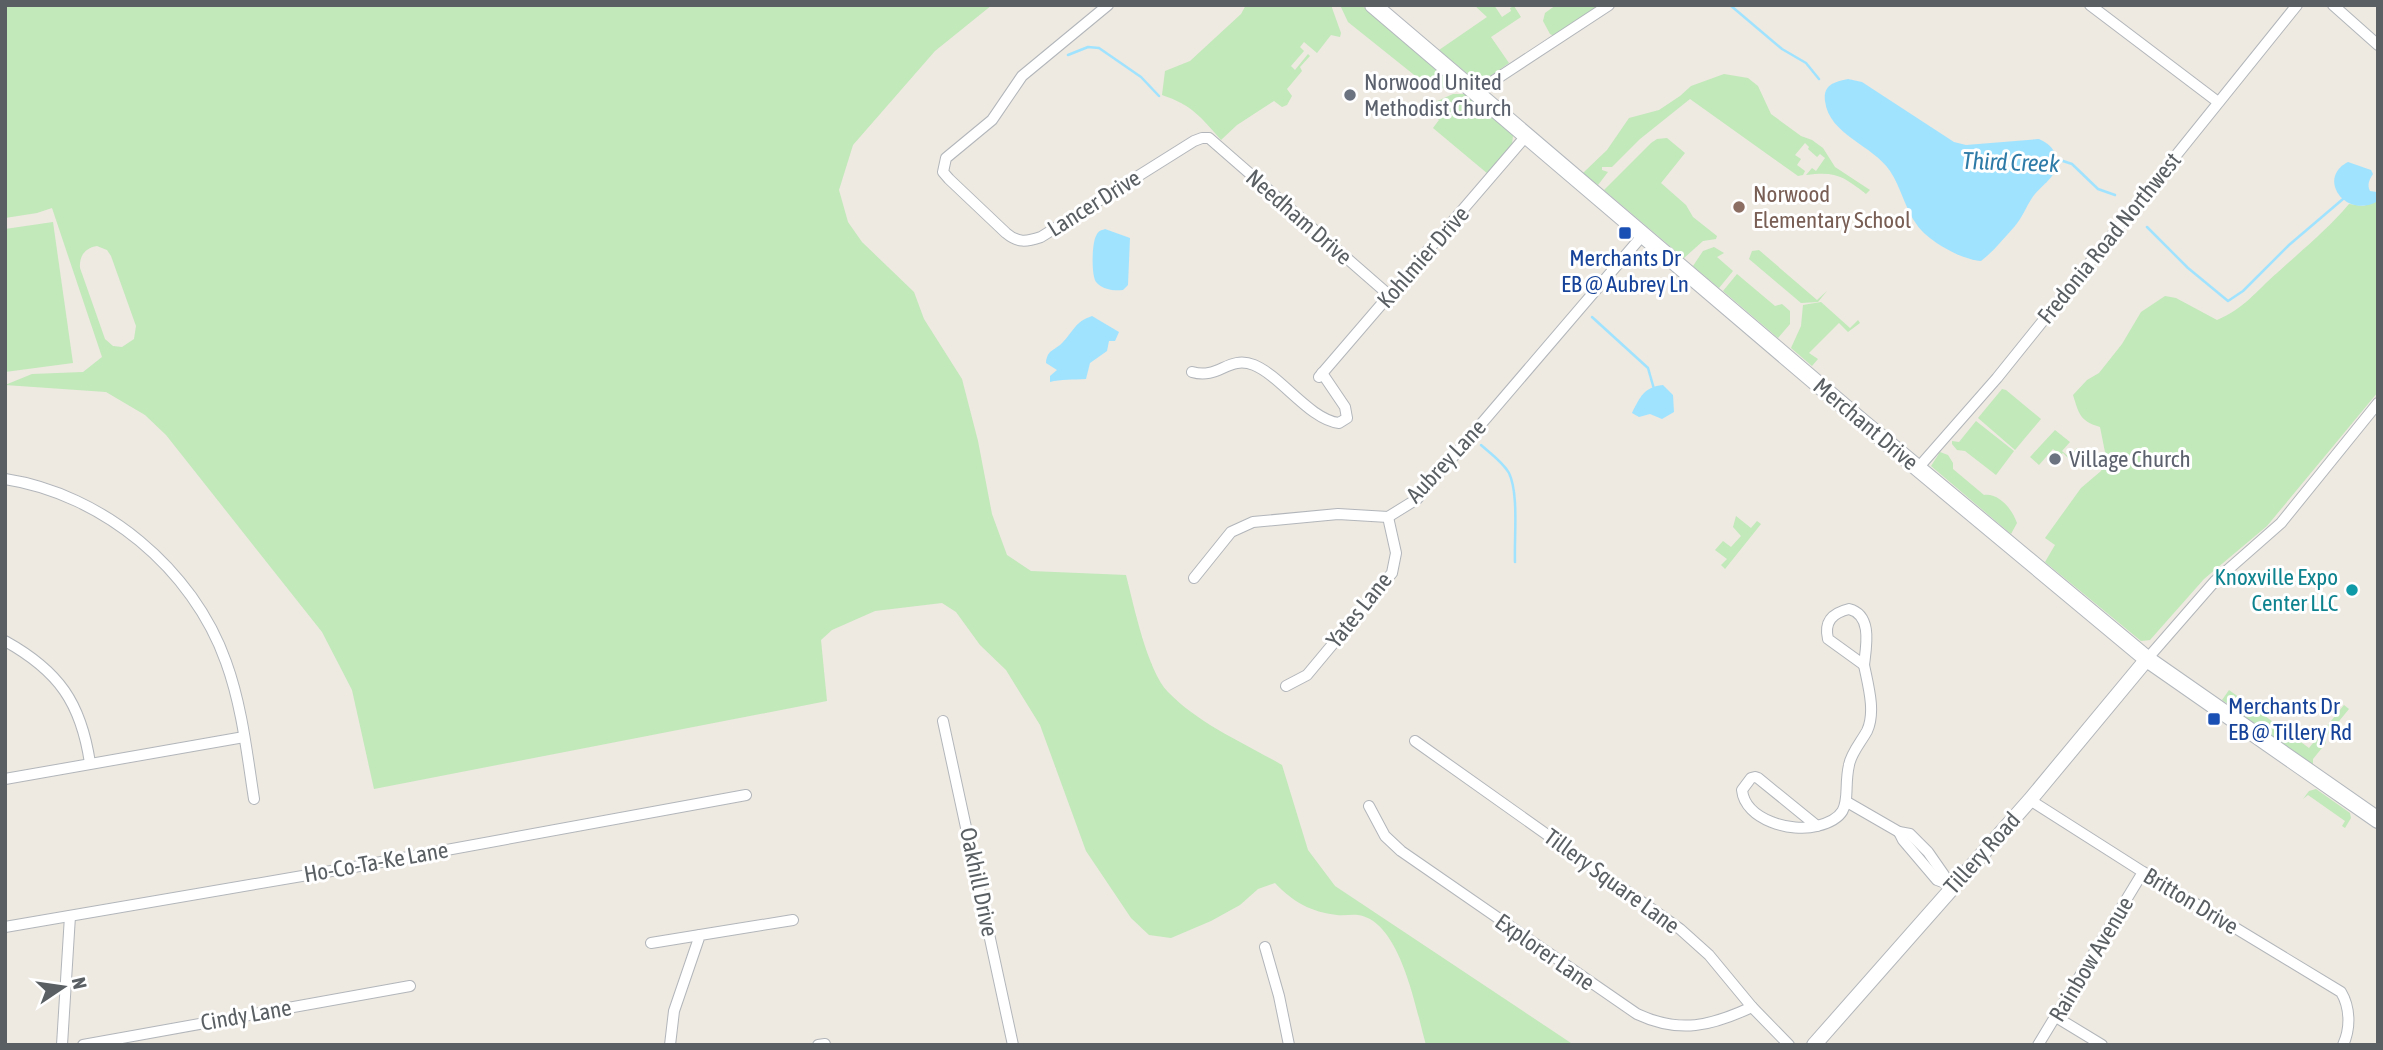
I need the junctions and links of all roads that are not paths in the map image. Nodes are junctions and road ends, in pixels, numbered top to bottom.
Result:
1 (1108, 5) edge
2 (1373, 5) edge
3 (1609, 5) edge
4 (2091, 5) edge
5 (2297, 5) edge
6 (2333, 5) edge
7 (2378, 46) edge
8 (1475, 93) junction
9 (2218, 102) junction
10 (1526, 136) junction
11 (1209, 138) joint
12 (1642, 236) junction
13 (1389, 295) junction
14 (1192, 372) dead end
15 (2378, 403) edge
16 (1919, 468) junction
17 (5, 479) edge
18 (1388, 517) junction
19 (1194, 578) dead end
20 (5, 641) edge
21 (2147, 659) junction
22 (1864, 665) junction
23 (1286, 686) dead end
24 (943, 720) dead end
25 (244, 737) junction
26 (1415, 741) dead end
27 (90, 763) junction
28 (5, 779) edge
29 (746, 795) dead end
30 (254, 799) dead end
31 (2030, 800) junction
32 (1847, 802) junction
33 (1369, 806) dead end
34 (2378, 820) edge
35 (1817, 826) junction
36 (2143, 872) junction
37 (1948, 886) junction
38 (70, 916) junction
39 (793, 920) dead end
40 (5, 927) edge
41 (700, 935) junction
42 (651, 943) dead end
43 (1265, 947) dead end
44 (410, 986) dead end
45 (1752, 1006) junction
46 (2056, 1017) junction
47 (62, 1045) edge
48 (83, 1045) edge
49 (670, 1045) edge
50 (1013, 1045) edge
51 (1289, 1045) edge
52 (1789, 1045) edge
53 (1814, 1045) edge
54 (2038, 1045) edge
55 (2102, 1045) edge
56 (2343, 1045) edge

1 - 11 street, Lancer Drive
2 - 8 main road, Merchant Drive
3 - 8 street
4 - 9 street
5 - 9 street, Fredonia Road Northwest
6 - 7 street
8 - 10 main road, Merchant Drive
9 - 16 street, Fredonia Road Northwest
10 - 12 main road, Merchant Drive
10 - 13 street, Kohlmier Drive
11 - 13 street, Needham Drive
12 - 16 main road, Merchant Drive
12 - 18 street, Aubrey Lane
13 - 14 street, Kohlmier Drive
15 - 21 street
16 - 21 main road, Merchant Drive
17 - 25 street
18 - 19 street, Aubrey Lane
18 - 23 street, Yates Lane
20 - 27 street
21 - 31 street, Tillery Road
21 - 34 main road, Merchant Drive
22 - 22 street
22 - 32 street
24 - 50 street, Oakhill Drive
25 - 27 street
25 - 30 street
26 - 45 street, Tillery Square Lane
27 - 28 street
29 - 38 street, Ho-Co-Ta-Ke Lane
31 - 36 street, Britton Drive
31 - 37 street, Tillery Road
32 - 35 street
32 - 37 street
33 - 45 street, Explorer Lane
35 - 35 street
36 - 46 street, Rainbow Avenue
36 - 56 street, Britton Drive
37 - 53 street, Tillery Road
38 - 40 street, Ho-Co-Ta-Ke Lane
38 - 47 street
39 - 41 street
41 - 42 street
41 - 49 street
43 - 51 street
44 - 48 street, Cindy Lane
45 - 52 street, Tillery Square Lane
46 - 54 street, Rainbow Avenue
46 - 55 street

